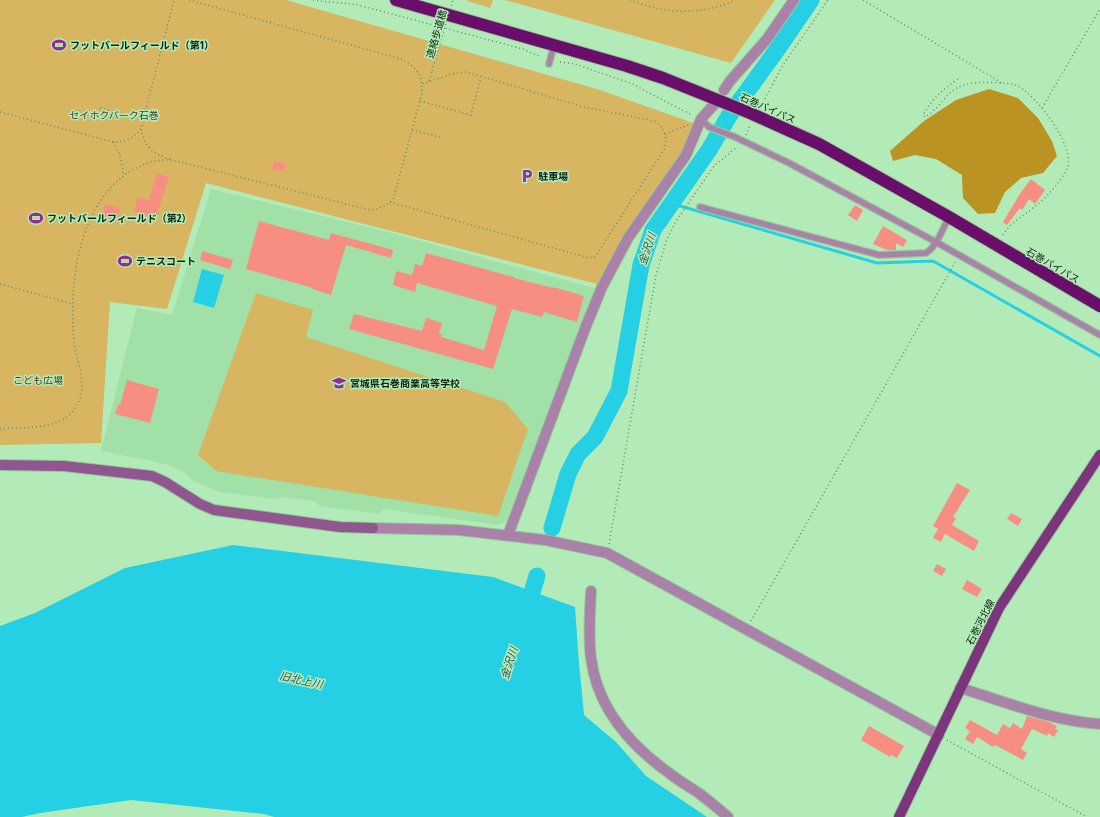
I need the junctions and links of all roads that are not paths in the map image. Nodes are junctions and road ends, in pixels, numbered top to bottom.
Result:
1 (396, 0) edge
2 (794, 0) edge
3 (554, 45) junction
4 (549, 64) dead end
5 (722, 98) junction
6 (701, 119) junction
7 (700, 207) dead end
8 (948, 217) junction
9 (936, 242) junction
10 (1100, 306) edge
11 (1100, 335) edge
12 (1100, 455) edge
13 (0, 465) edge
14 (508, 535) junction
15 (591, 591) dead end
16 (960, 688) junction
17 (1100, 724) edge
18 (939, 735) junction
19 (900, 814) edge
20 (728, 817) edge

1 - 3 highway, 石巻バイパス
2 - 5 street
3 - 4 lane
3 - 5 highway, 石巻バイパス
5 - 6 street
5 - 8 highway, 石巻バイパス
6 - 9 lane
6 - 14 street
7 - 9 lane
8 - 9 lane
8 - 10 highway, 石巻バイパス
9 - 11 lane
12 - 16 main road, 石巻河北線
13 - 14 street
14 - 18 street
15 - 20 street
16 - 17 street
16 - 18 main road, 石巻河北線
18 - 19 main road, 石巻河北線

